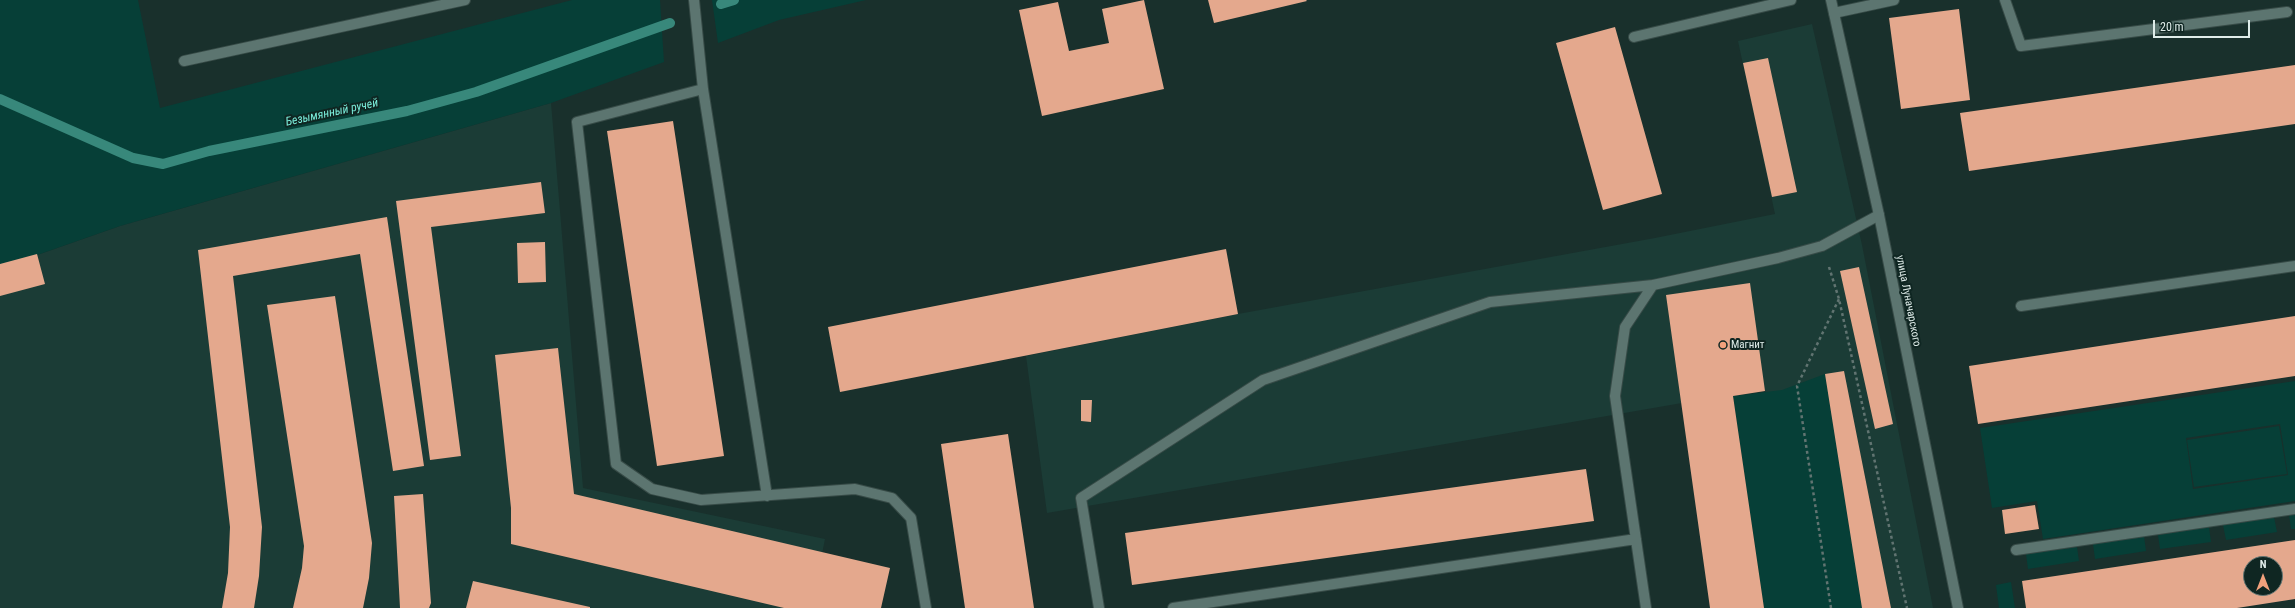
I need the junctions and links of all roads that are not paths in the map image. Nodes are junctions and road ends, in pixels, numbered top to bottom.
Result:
1 (465, 0) edge
2 (694, 0) edge
3 (1791, 0) edge
4 (1831, 0) edge
5 (1894, 0) edge
6 (2005, 0) edge
7 (2287, 12) dead end
8 (1834, 13) junction
9 (1634, 37) dead end
10 (184, 61) dead end
11 (703, 89) junction
12 (1879, 215) junction
13 (2295, 266) edge
14 (1653, 285) junction
15 (2021, 306) dead end
16 (767, 496) junction
17 (2295, 509) edge
18 (1636, 539) junction
19 (2016, 550) dead end
20 (926, 608) edge
21 (1099, 608) edge
22 (1173, 608) edge
23 (1646, 608) edge
24 (1958, 608) edge

1 - 10 street
2 - 11 street
3 - 9 street
4 - 8 street, улица Луначарского
5 - 8 street
6 - 7 street
8 - 12 street, улица Луначарского
11 - 16 street
11 - 16 street
12 - 14 street
12 - 24 street, улица Луначарского
13 - 15 street
14 - 18 street
14 - 21 street
16 - 20 street
17 - 19 street
18 - 22 street
18 - 23 street

